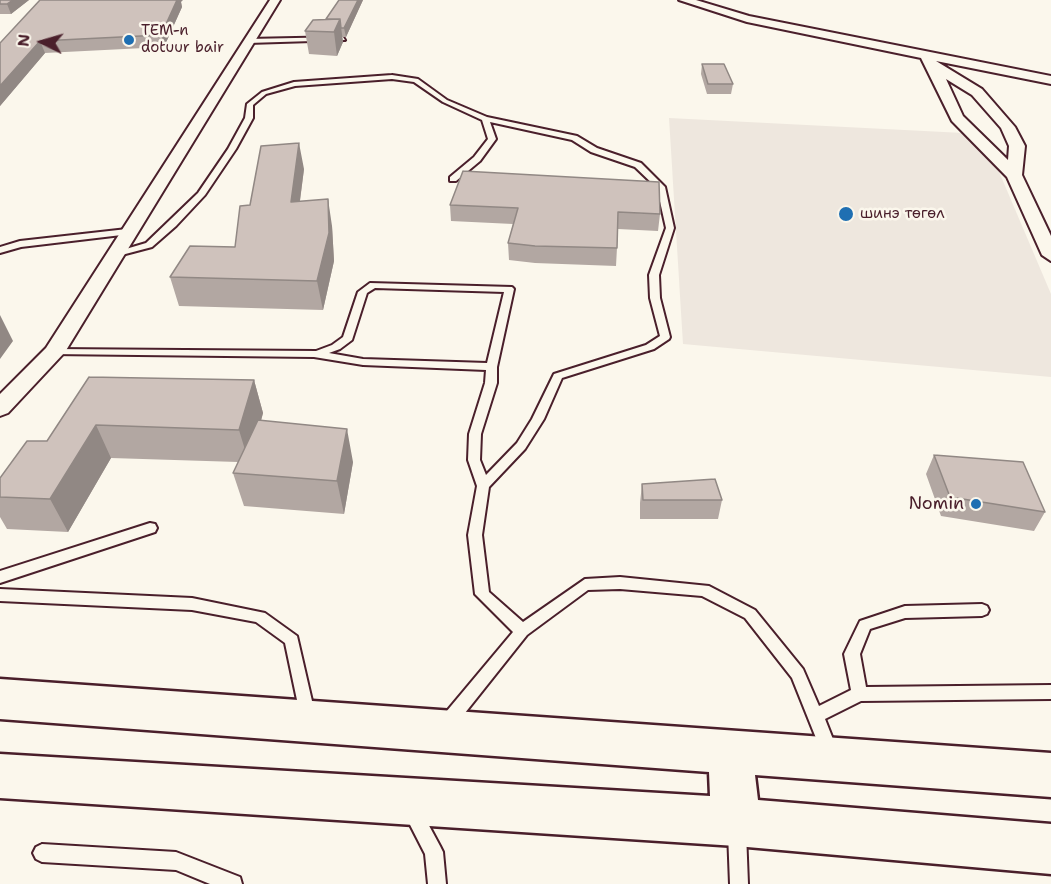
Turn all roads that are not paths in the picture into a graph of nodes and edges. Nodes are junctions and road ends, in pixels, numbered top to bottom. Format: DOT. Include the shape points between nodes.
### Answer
graph roads {
  1 [pos="275,0"];
  2 [pos="684,0"];
  3 [pos="343,39"];
  4 [pos="248,41"];
  5 [pos="929,60"];
  6 [pos="1051,80"];
  7 [pos="485,119"];
  8 [pos="1014,175"];
  9 [pos="453,178"];
  10 [pos="127,232"];
  11 [pos="0,250"];
  12 [pos="114,254"];
  13 [pos="1051,255"];
  14 [pos="54,352"];
  15 [pos="317,354"];
  16 [pos="492,367"];
  17 [pos="0,408"];
  18 [pos="483,486"];
  19 [pos="150,528"];
  20 [pos="0,577"];
  21 [pos="0,595"];
  22 [pos="982,610"];
  23 [pos="522,631"];
  24 [pos="1051,692"];
  25 [pos="859,694"];
  26 [pos="0,699"];
  27 [pos="815,716"];
  28 [pos="308,721"];
  29 [pos="441,730"];
  30 [pos="730,751"];
  31 [pos="833,759"];
  32 [pos="1051,775"];
  33 [pos="0,776"];
  34 [pos="406,801"];
  35 [pos="736,822"];
  36 [pos="1051,849"];
  37 [pos="42,853"];
  38 [pos="233,884"];
  39 [pos="437,884"];
  40 [pos="740,884"];
  1 -- 4 [label="street"];
  2 -- 5 [label="street" via="747,19"];
  3 -- 4 [label="lane"];
  4 -- 10 [label="street"];
  5 -- 6 [label="street"];
  5 -- 8 [label="street" via="957,118"];
  5 -- 8 [label="street" via="977,92 1008,127 1017,146"];
  7 -- 9 [label="lane" via="492,139 477,159"];
  7 -- 12 [label="lane" via="445,101 416,80 405,78 331,80 294,84 264,93 250,104 249,118 201,195 149,245"];
  7 -- 18 [label="lane" via="574,138 594,150 638,165 661,187 670,228 654,275 664,336 642,350 558,376 521,446"];
  8 -- 13 [label="street"];
  10 -- 11 [label="lane" via="20,244"];
  10 -- 12 [label="street"];
  12 -- 14 [label="street"];
  14 -- 15 [label="lane"];
  14 -- 17 [label="street"];
  15 -- 16 [label="lane" via="363,362"];
  15 -- 16 [label="lane" via="348,338 363,292 373,285 509,289"];
  16 -- 18 [label="lane" via="475,434 474,460"];
  18 -- 23 [label="lane" via="475,535 482,594"];
  19 -- 20 [label="lane"];
  21 -- 28 [label="lane" via="192,604 260,617 292,640"];
  22 -- 25 [label="lane" via="905,612 865,625 852,654"];
  23 -- 27 [label="lane" via="585,585 620,583 704,590 750,614 798,674"];
  23 -- 29 [label="lane"];
  24 -- 25 [label="lane"];
  25 -- 27 [label="lane"];
  26 -- 28 [label="main road"];
  27 -- 31 [label="lane"];
  28 -- 29 [label="main road"];
  29 -- 30 [label="main road"];
  30 -- 31 [label="main road"];
  30 -- 35 [label="main road"];
  31 -- 32 [label="main road"];
  33 -- 34 [label="main road"];
  34 -- 35 [label="main road"];
  34 -- 39 [label="lane" via="434,852"];
  35 -- 36 [label="main road"];
  35 -- 40 [label="lane"];
  37 -- 38 [label="lane" via="176,861"];
}
